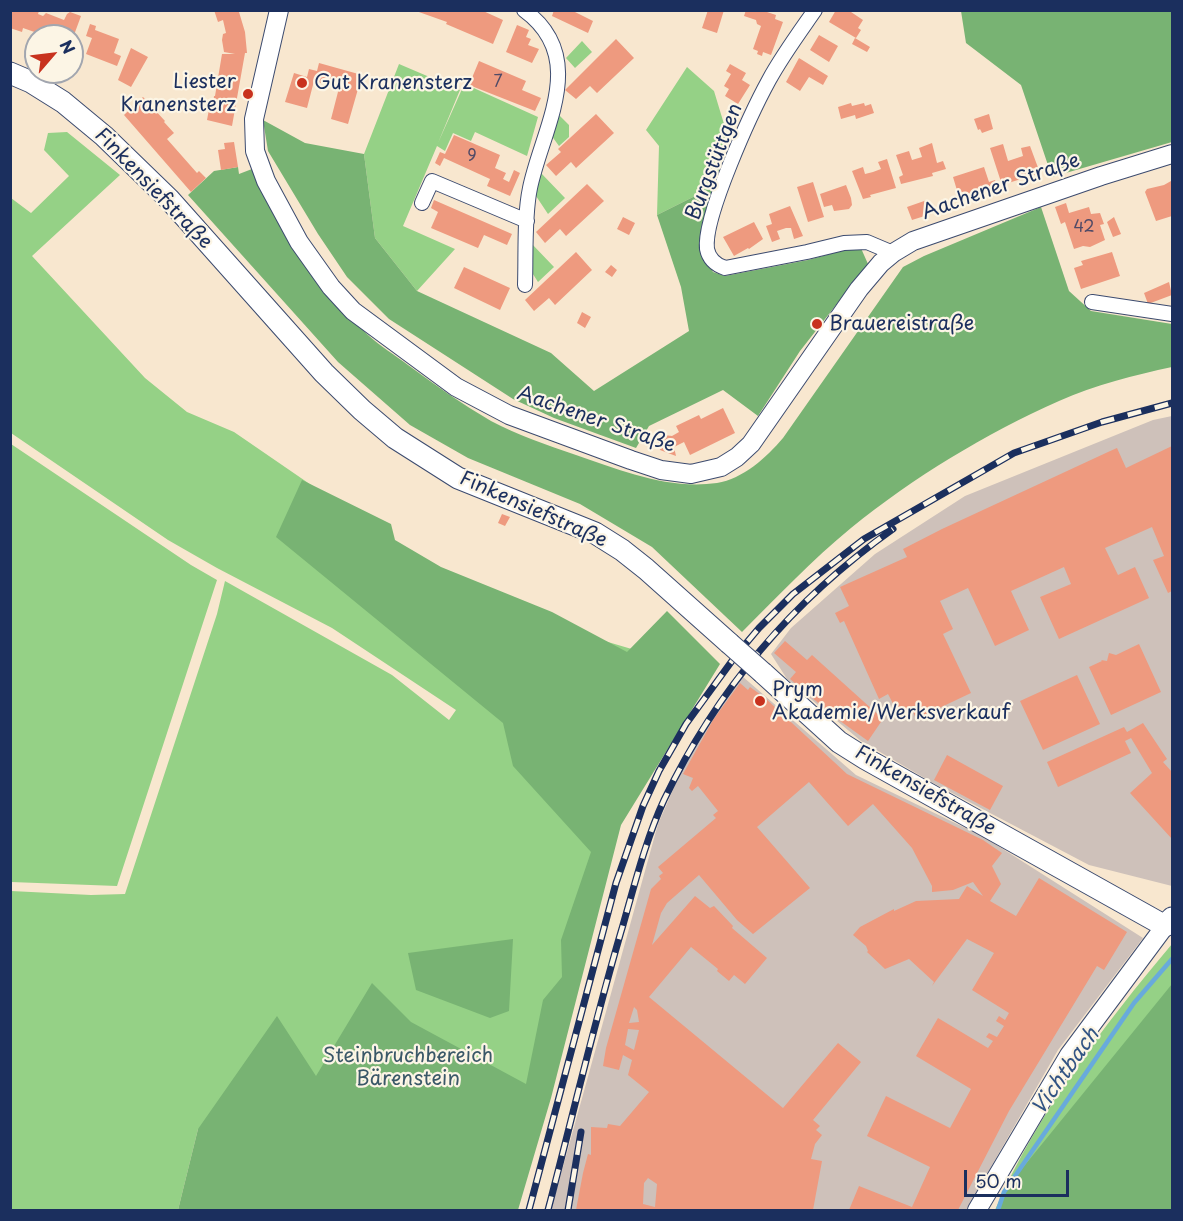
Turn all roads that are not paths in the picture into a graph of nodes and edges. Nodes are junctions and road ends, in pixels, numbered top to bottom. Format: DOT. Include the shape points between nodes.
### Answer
graph roads {
  1 [pos="279,10"];
  2 [pos="524,10"];
  3 [pos="815,10"];
  4 [pos="10,73"];
  5 [pos="1173,154"];
  6 [pos="422,203"];
  7 [pos="527,221"];
  8 [pos="893,253"];
  9 [pos="525,285"];
  10 [pos="1092,302"];
  11 [pos="1173,314"];
  12 [pos="1169,922"];
  13 [pos="977,1210"];
  1 -- 8 [label="street, Aachener Straße" via="254,118 253,138 258,163 299,242 353,311 456,387 519,418 661,470 691,474 721,467 751,444 859,289"];
  2 -- 7 [label="street" via="548,37 559,77 554,109 529,189"];
  3 -- 8 [label="street, Burgstüttgen" via="769,79 744,132 710,225 709,257 725,268 844,243 867,242"];
  4 -- 12 [label="main road, Finkensiefstraße, bridge" via="63,102 112,144 169,199 324,373 396,438 458,478 595,533 646,569 839,742"];
  5 -- 8 [label="street, Aachener Straße" via="913,241"];
  6 -- 7 [label="street" via="432,181"];
  7 -- 9 [label="street"];
  10 -- 11 [label="street"];
  12 -- 13 [label="street" via="1069,1055"];
}
